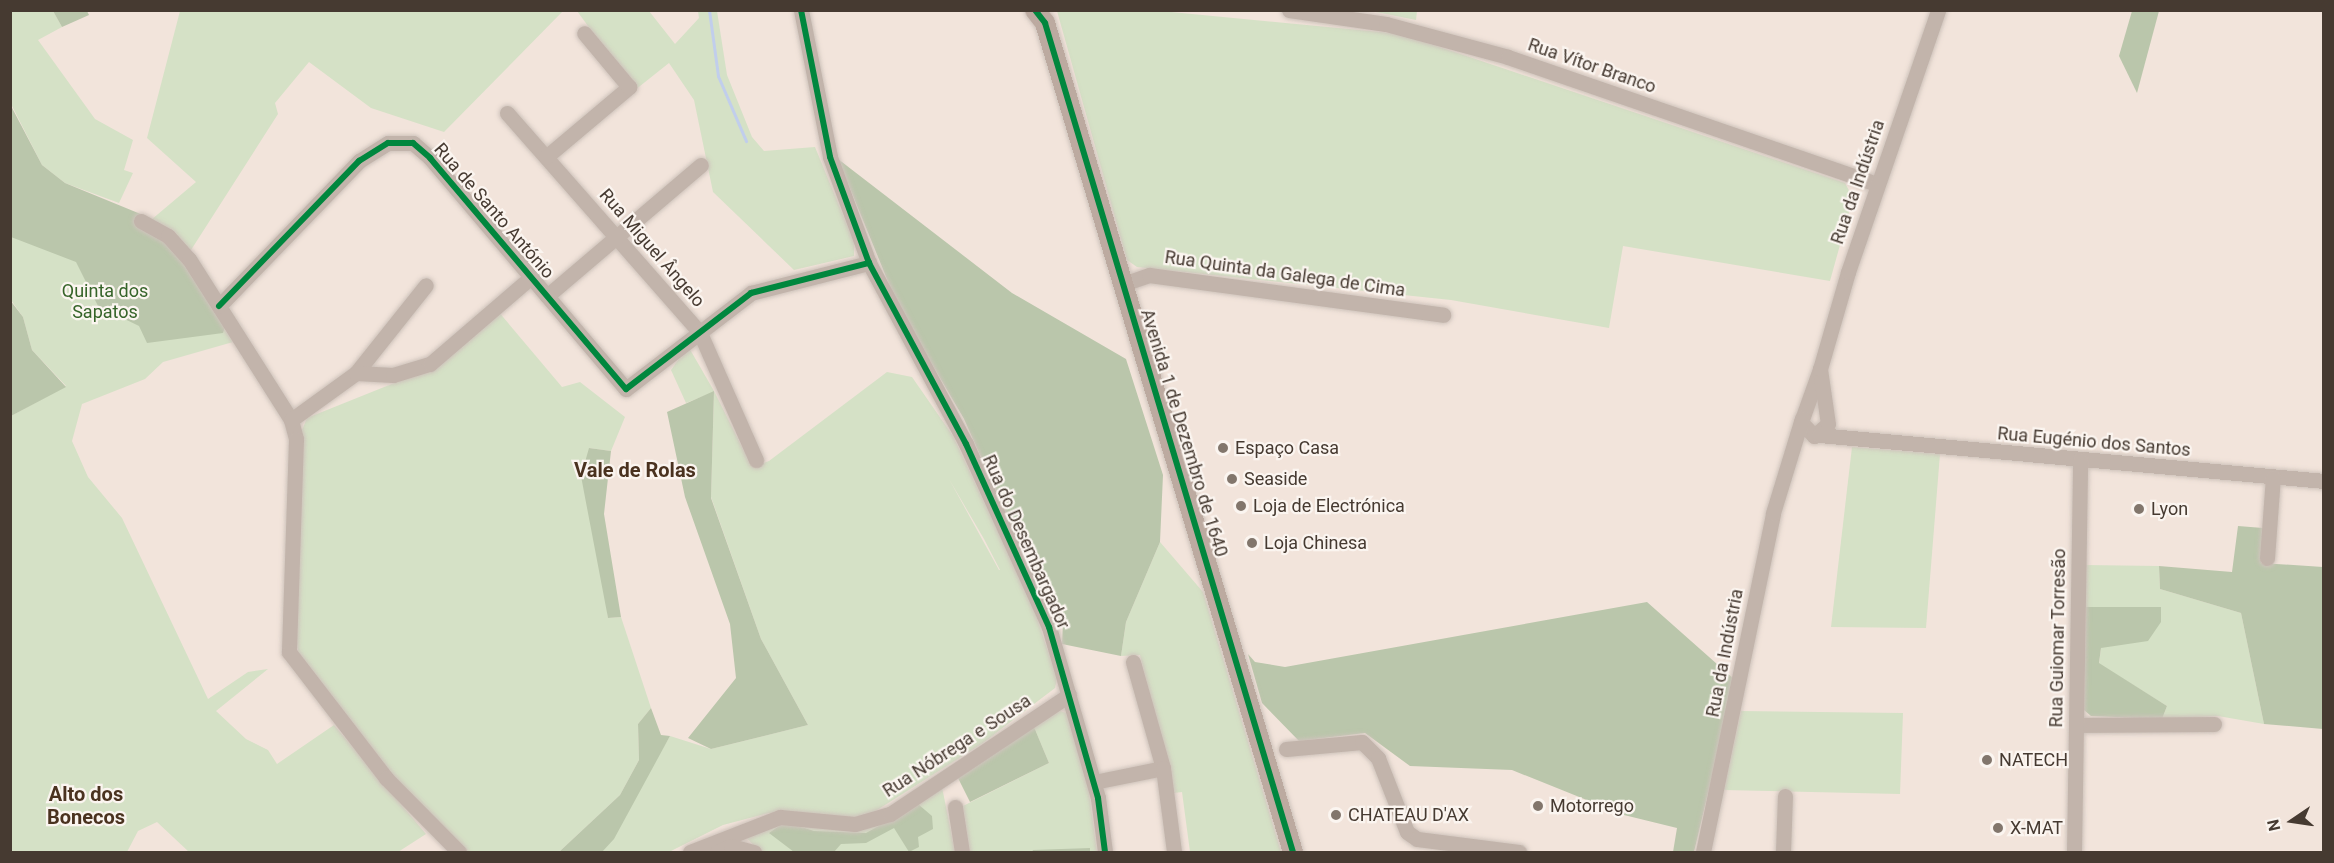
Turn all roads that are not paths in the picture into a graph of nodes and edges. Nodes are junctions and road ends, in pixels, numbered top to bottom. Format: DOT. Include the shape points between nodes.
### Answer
graph roads {
  1 [pos="801,10"];
  2 [pos="1289,10"];
  3 [pos="1938,10"];
  4 [pos="1042,14"];
  5 [pos="584,33"];
  6 [pos="507,112"];
  7 [pos="546,157"];
  8 [pos="701,165"];
  9 [pos="1876,184"];
  10 [pos="141,221"];
  11 [pos="617,237"];
  12 [pos="869,263"];
  13 [pos="531,277"];
  14 [pos="1123,284"];
  15 [pos="426,285"];
  16 [pos="547,296"];
  17 [pos="219,306"];
  18 [pos="1443,315"];
  19 [pos="700,333"];
  20 [pos="1820,369"];
  21 [pos="356,373"];
  22 [pos="1826,414"];
  23 [pos="1803,416"];
  24 [pos="291,420"];
  25 [pos="1816,435"];
  26 [pos="1860,441"];
  27 [pos="756,460"];
  28 [pos="2080,460"];
  29 [pos="1787,461"];
  30 [pos="2274,477"];
  31 [pos="2324,481"];
  32 [pos="2267,558"];
  33 [pos="1133,662"];
  34 [pos="1069,695"];
  35 [pos="2214,724"];
  36 [pos="2076,725"];
  37 [pos="1286,750"];
  38 [pos="1163,768"];
  39 [pos="1094,782"];
  40 [pos="1785,796"];
  41 [pos="955,807"];
  42 [pos="459,852"];
  43 [pos="690,852"];
  44 [pos="717,852"];
  45 [pos="754,852"];
  46 [pos="962,852"];
  47 [pos="1105,852"];
  48 [pos="1174,852"];
  49 [pos="1293,852"];
  50 [pos="1519,852"];
  51 [pos="1703,852"];
  52 [pos="1783,852"];
  53 [pos="2074,852"];
  1 -- 12 [label="street, Rua do Desembargador" via="830,157"];
  2 -- 9 [label="street, Rua Vítor Branco" via="1386,24 1508,57"];
  3 -- 9 [label="street, Rua da Indústria"];
  4 -- 14 [label="main road, Avenida 1 de Dezembro de 1640"];
  5 -- 7 [label="street" via="629,87"];
  6 -- 7 [label="street, Rua Miguel Ângelo"];
  7 -- 11 [label="street, Rua Miguel Ângelo"];
  8 -- 11 [label="street"];
  9 -- 20 [label="street, Rua da Indústria"];
  10 -- 17 [label="street" via="168,236 189,259"];
  11 -- 16 [label="street"];
  11 -- 19 [label="street, Rua Miguel Ângelo"];
  12 -- 19 [label="street" via="751,293"];
  12 -- 34 [label="street, Rua do Desembargador" via="966,444 1049,627"];
  13 -- 16 [label="street, Rua de Santo António"];
  13 -- 17 [label="street, Rua de Santo António" via="430,158 413,143 388,143 359,162"];
  13 -- 21 [label="street" via="430,364 393,375"];
  14 -- 18 [label="street, Rua Quinta da Galega de Cima" via="1149,275"];
  14 -- 49 [label="main road, Avenida 1 de Dezembro de 1640"];
  15 -- 21 [label="street"];
  16 -- 19 [label="street, Rua de Santo António" via="626,389"];
  17 -- 24 [label="street"];
  19 -- 27 [label="street, Rua Miguel Ângelo"];
  20 -- 22 [label="street, Rua da Indústria"];
  20 -- 23 [label="street, Rua da Indústria"];
  21 -- 24 [label="street"];
  22 -- 23 [label="street" via="1816,408"];
  22 -- 25 [label="street" via="1827,429"];
  22 -- 26 [label="street"];
  23 -- 25 [label="street" via="1804,431"];
  23 -- 29 [label="street, Rua da Indústria"];
  24 -- 42 [label="street" via="296,439 289,652 386,778"];
  25 -- 26 [label="street, Rua Eugénio dos Santos"];
  25 -- 29 [label="street"];
  26 -- 28 [label="street, Rua Eugénio dos Santos"];
  28 -- 30 [label="street, Rua Eugénio dos Santos"];
  28 -- 36 [label="street, Rua Guiomar Torresão"];
  29 -- 51 [label="street, Rua da Indústria"];
  30 -- 31 [label="street, Rua Eugénio dos Santos"];
  30 -- 32 [label="street"];
  33 -- 38 [label="street"];
  34 -- 39 [label="street, Rua do Desembargador"];
  34 -- 43 [label="street, Rua Nóbrega e Sousa" via="890,814 855,824 780,817"];
  35 -- 36 [label="street"];
  36 -- 53 [label="street, Rua Guiomar Torresão"];
  37 -- 50 [label="street" via="1362,742 1378,758 1407,832 1417,839"];
  38 -- 39 [label="street"];
  38 -- 48 [label="street"];
  39 -- 47 [label="street, Rua do Desembargador"];
  40 -- 52 [label="street"];
  41 -- 46 [label="street"];
  44 -- 45 [label="street" via="731,846"];
}
